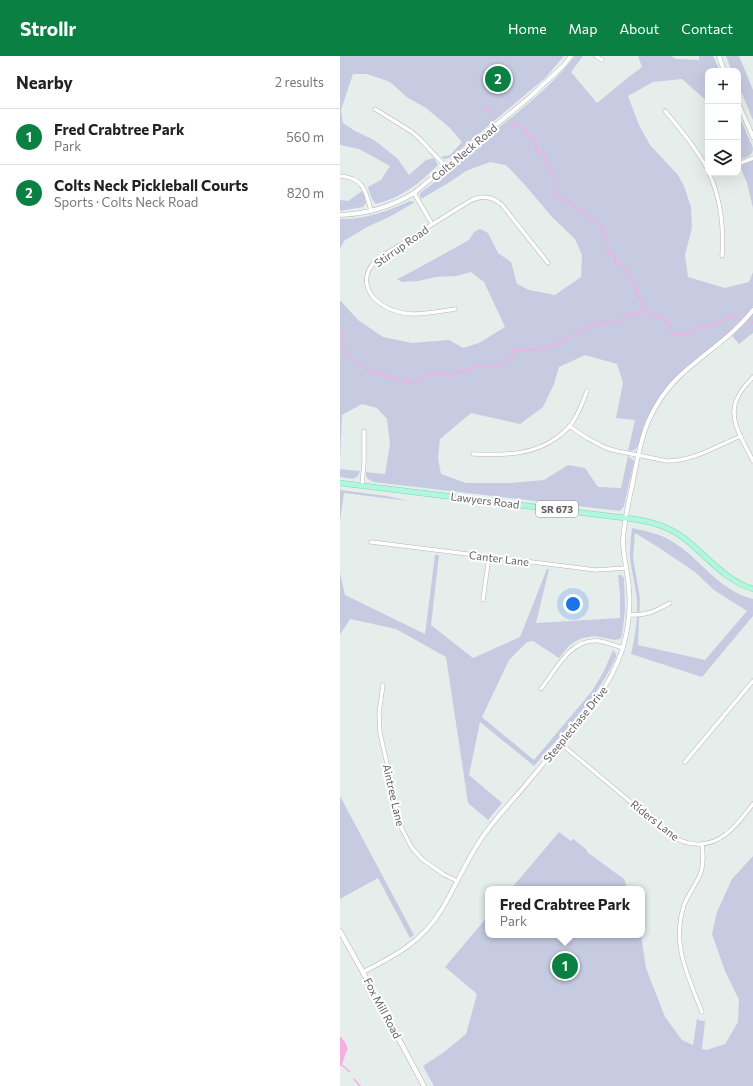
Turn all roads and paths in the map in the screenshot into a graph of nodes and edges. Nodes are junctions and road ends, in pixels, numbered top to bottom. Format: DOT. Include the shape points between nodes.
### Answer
graph roads {
  1 [pos="571,56"];
  2 [pos="596,56"];
  3 [pos="719,56"];
  4 [pos="602,60"];
  5 [pos="723,68"];
  6 [pos="738,104"];
  7 [pos="375,109"];
  8 [pos="665,111"];
  9 [pos="753,138"];
  10 [pos="753,158"];
  11 [pos="741,163"];
  12 [pos="705,165"];
  13 [pos="446,167"];
  14 [pos="340,176"];
  15 [pos="711,176"];
  16 [pos="414,193"];
  17 [pos="371,211"];
  18 [pos="340,215"];
  19 [pos="432,224"];
  20 [pos="722,256"];
  21 [pos="548,263"];
  22 [pos="455,309"];
  23 [pos="753,310"];
  24 [pos="753,377"];
  25 [pos="587,391"];
  26 [pos="570,426"];
  27 [pos="364,431"];
  28 [pos="741,436"];
  29 [pos="473,454"];
  30 [pos="639,455"];
  31 [pos="753,461"];
  32 [pos="340,483"];
  33 [pos="362,485"];
  34 [pos="625,518"];
  35 [pos="372,542"];
  36 [pos="489,556"];
  37 [pos="626,568"];
  38 [pos="753,589"];
  39 [pos="483,600"];
  40 [pos="670,603"];
  41 [pos="629,615"];
  42 [pos="623,648"];
  43 [pos="753,681"];
  44 [pos="383,685"];
  45 [pos="542,690"];
  46 [pos="560,743"];
  47 [pos="685,762"];
  48 [pos="753,804"];
  49 [pos="702,844"];
  50 [pos="457,880"];
  51 [pos="340,931"];
  52 [pos="363,972"];
  53 [pos="702,1012"];
  54 [pos="424,1086"];
  1 -- 13 [label="street, Colts Neck Road" via="531,96"];
  2 -- 4 [label="street"];
  3 -- 5 [label="street"];
  6 -- 9 [label="street"];
  7 -- 13 [label="street" via="412,132"];
  8 -- 12 [label="street"];
  10 -- 11 [label="street"];
  13 -- 16 [label="street, Colts Neck Road"];
  14 -- 17 [label="street" via="353,179 362,185"];
  15 -- 20 [label="street" via="723,229"];
  16 -- 17 [label="street, Colts Neck Road" via="397,203"];
  16 -- 19 [label="street, Stirrup Road"];
  17 -- 18 [label="street, Colts Neck Road"];
  19 -- 21 [label="street, Stirrup Road" via="474,199 494,199 502,205"];
  19 -- 22 [label="street, Stirrup Road" via="378,259 369,268 366,277 368,288 378,302 398,312 422,315"];
  23 -- 30 [label="street, Steeplechase Drive" via="732,332 682,373 667,391 648,422"];
  24 -- 28 [label="street" via="738,396 734,407"];
  25 -- 26 [label="street"];
  26 -- 29 [label="street" via="550,442 530,451 516,454"];
  26 -- 30 [label="street" via="606,448"];
  27 -- 33 [label="street"];
  28 -- 30 [label="street" via="683,460 667,461"];
  28 -- 31 [label="street"];
  30 -- 34 [label="street, Steeplechase Drive"];
  32 -- 33 [label="main road, Lawyers Road / SR 673"];
  33 -- 34 [label="main road, Lawyers Road / SR 673"];
  34 -- 37 [label="street, Steeplechase Drive" via="623,542"];
  34 -- 38 [label="main road, Lawyers Road / SR 673" via="652,522 671,530 688,541 729,577"];
  35 -- 36 [label="street, Canter Lane"];
  36 -- 37 [label="street, Canter Lane" via="596,570"];
  36 -- 39 [label="street"];
  37 -- 41 [label="street, Steeplechase Drive"];
  40 -- 41 [label="street" via="648,614"];
  41 -- 42 [label="street, Steeplechase Drive"];
  42 -- 45 [label="street" via="599,641 580,644 563,659"];
  42 -- 46 [label="street, Steeplechase Drive" via="606,686"];
  43 -- 47 [label="street"];
  44 -- 50 [label="street, Aintree Lane" via="379,713 380,733 402,829 412,848 422,859 443,874"];
  46 -- 49 [label="street, Riders Lane" via="675,838 687,843"];
  46 -- 50 [label="street, Steeplechase Drive" via="486,833 470,855"];
  48 -- 49 [label="street, Riders Lane" via="727,833 715,841"];
  49 -- 53 [label="street" via="701,871 684,906 679,936 684,966"];
  50 -- 52 [label="street, Steeplechase Drive" via="428,929 411,945"];
  51 -- 52 [label="main road, Fox Mill Road"];
  52 -- 54 [label="main road, Fox Mill Road"];
}
